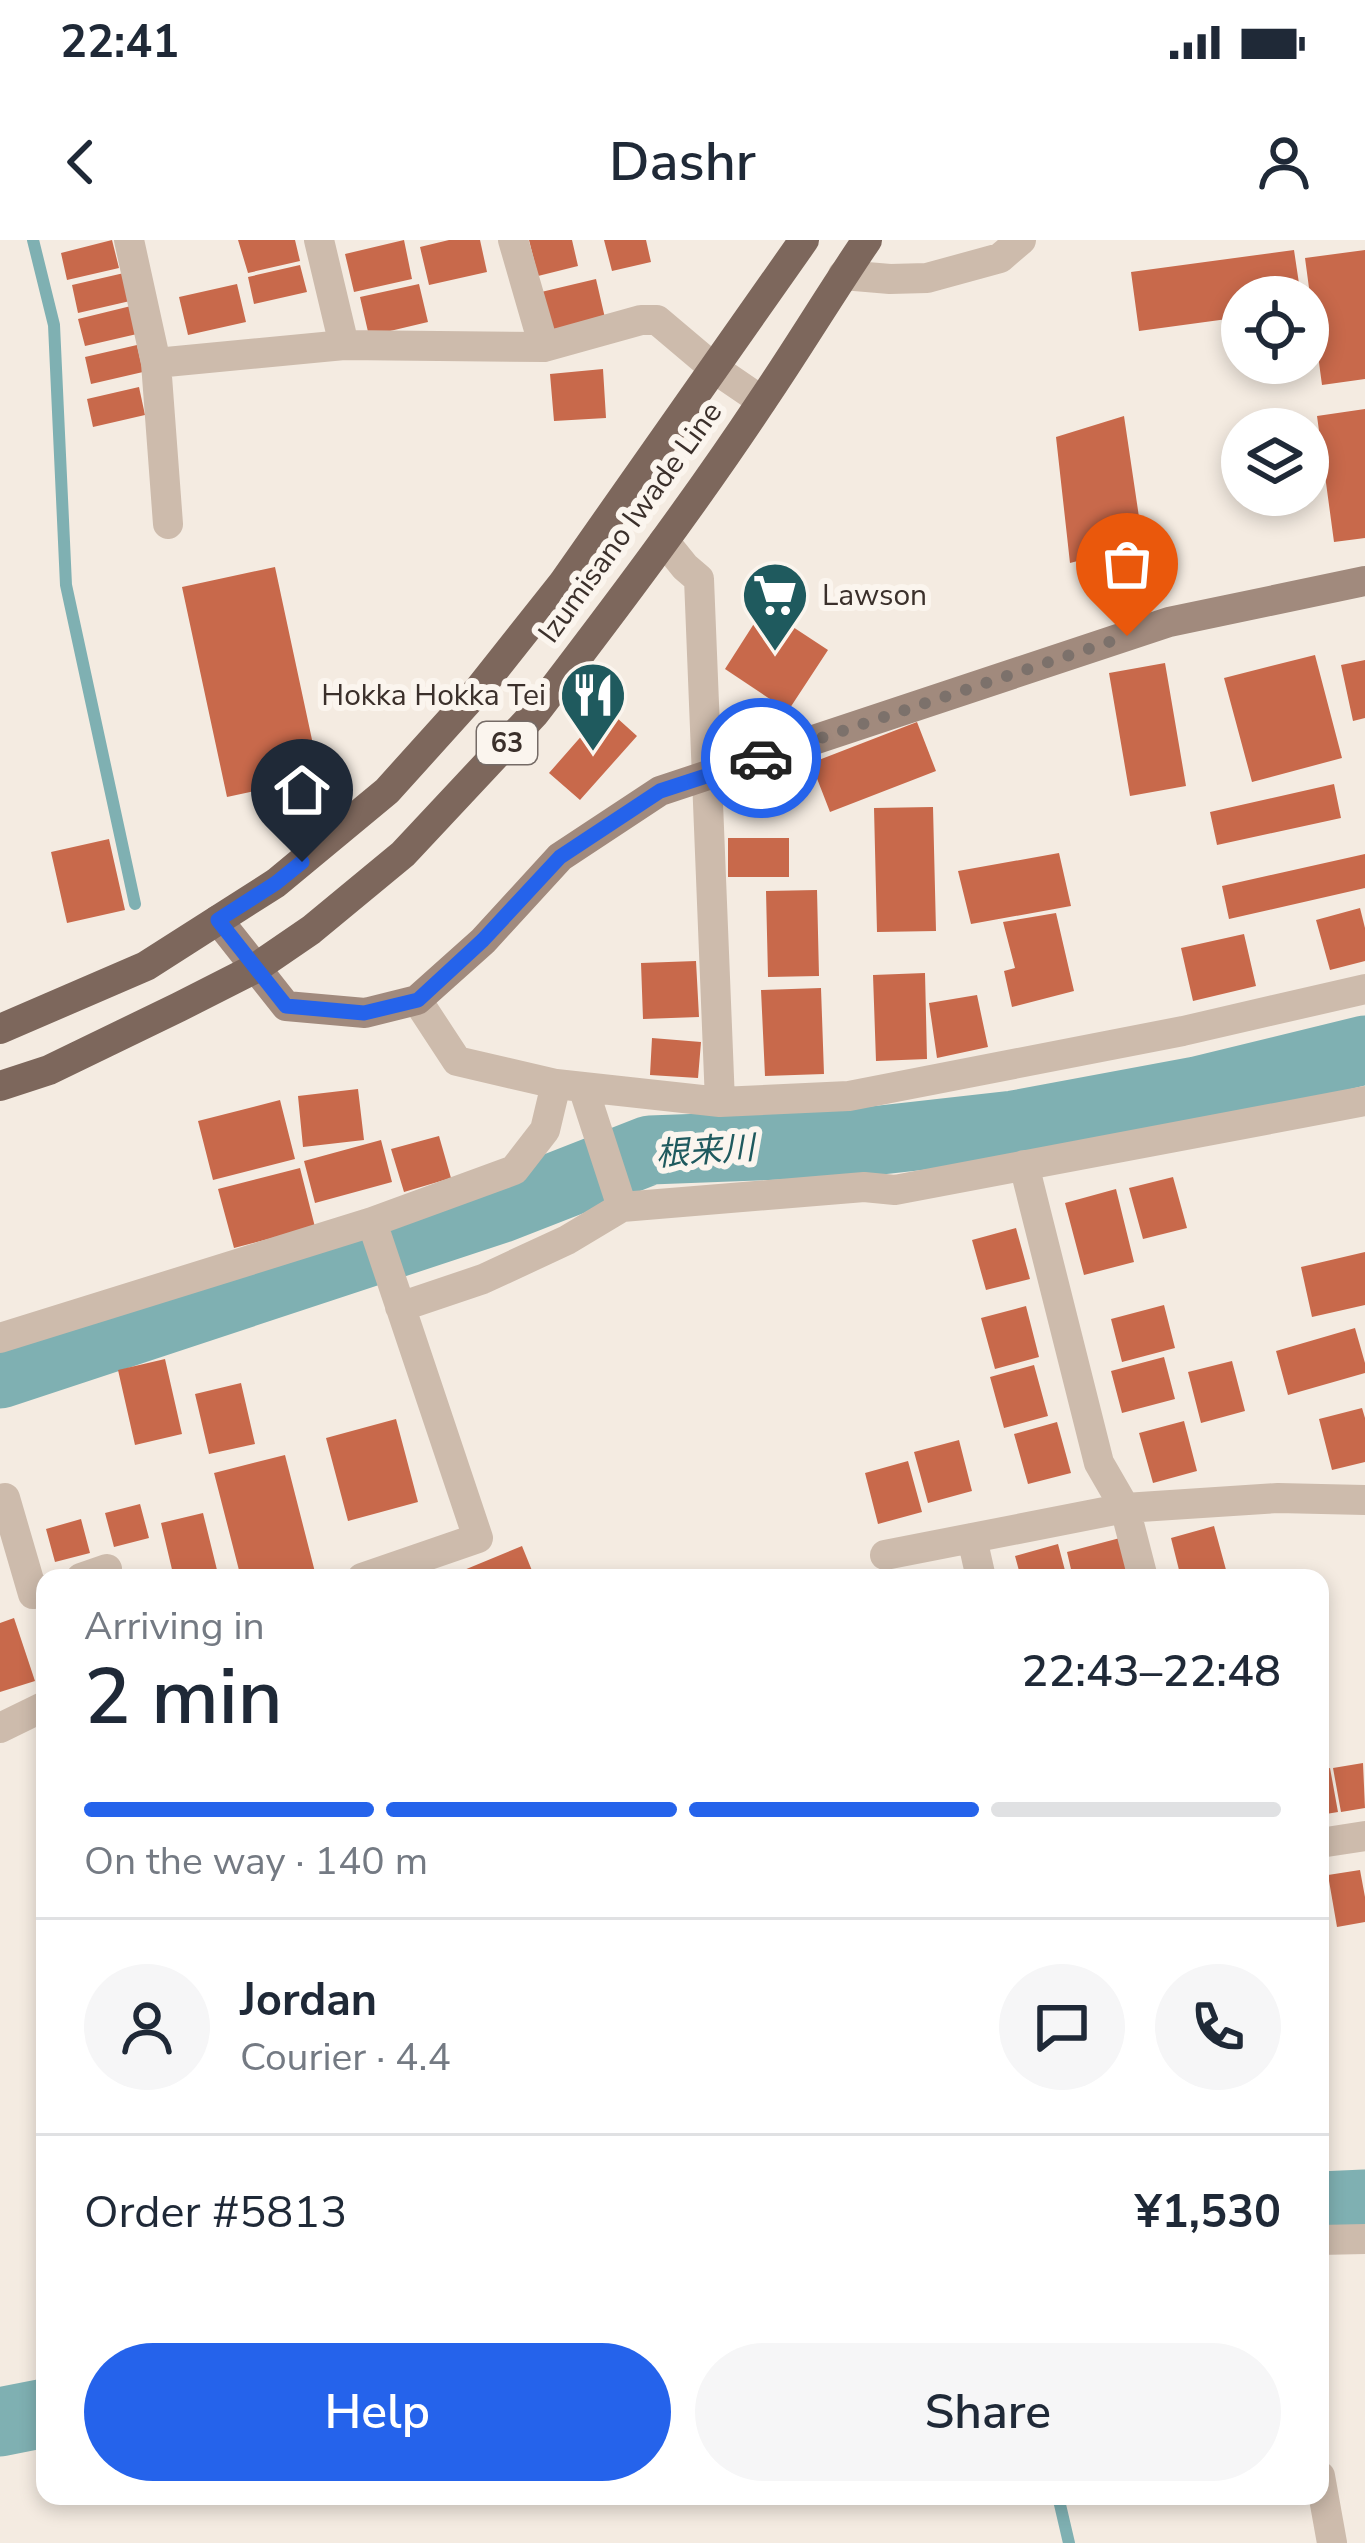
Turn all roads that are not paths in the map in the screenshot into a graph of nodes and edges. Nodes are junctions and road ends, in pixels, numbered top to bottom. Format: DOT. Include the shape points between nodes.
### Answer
graph roads {
  1 [pos="129,240"];
  2 [pos="319,240"];
  3 [pos="513,240"];
  4 [pos="804,240"];
  5 [pos="867,240"];
  6 [pos="1021,240"];
  7 [pos="843,275"];
  8 [pos="344,345"];
  9 [pos="544,347"];
  10 [pos="156,363"];
  11 [pos="715,369"];
  12 [pos="762,401"];
  13 [pos="168,524"];
  14 [pos="664,542"];
  15 [pos="1365,581"];
  16 [pos="706,777"];
  17 [pos="218,920"];
  18 [pos="254,969"];
  19 [pos="1365,988"];
  20 [pos="418,1000"];
  21 [pos="0,1029"];
  22 [pos="0,1086"];
  23 [pos="570,1086"];
  24 [pos="1365,1100"];
  25 [pos="720,1102"];
  26 [pos="1024,1165"];
  27 [pos="620,1200"];
  28 [pos="372,1222"];
  29 [pos="400,1307"];
  30 [pos="0,1338"];
  31 [pos="2,1492"];
  32 [pos="1365,1500"];
  33 [pos="1125,1508"];
  34 [pos="971,1538"];
  35 [pos="885,1555"];
  36 [pos="388,1569"];
  37 [pos="979,1569"];
  38 [pos="1141,1569"];
  39 [pos="36,1593"];
  40 [pos="36,1710"];
  41 [pos="0,1728"];
  42 [pos="1365,1836"];
  43 [pos="1329,1842"];
  44 [pos="1365,2239"];
  45 [pos="1329,2240"];
  46 [pos="1325,2505"];
  47 [pos="1332,2543"];
  1 -- 10 [label="street"];
  2 -- 8 [label="street"];
  3 -- 9 [label="street"];
  4 -- 11 [label="main road, Izumisano Iwade Line / 63"];
  5 -- 7 [label="main road, Izumisano Iwade Line / 63"];
  6 -- 7 [label="street" via="1000,258 928,278"];
  7 -- 12 [label="main road, Izumisano Iwade Line / 63"];
  8 -- 9 [label="street"];
  8 -- 10 [label="street"];
  9 -- 11 [label="street" via="657,320"];
  10 -- 13 [label="street"];
  11 -- 12 [label="street"];
  11 -- 17 [label="main road, Izumisano Iwade Line / 63" via="563,583 418,757 276,883"];
  12 -- 14 [label="main road, Izumisano Iwade Line / 63"];
  14 -- 16 [label="street" via="699,579"];
  14 -- 18 [label="main road, Izumisano Iwade Line / 63" via="536,713 403,854"];
  15 -- 16 [label="street" via="1169,622"];
  16 -- 20 [label="street" via="660,791 560,857"];
  16 -- 25 [label="street"];
  17 -- 18 [label="street"];
  17 -- 21 [label="main road, Izumisano Iwade Line / 63" via="146,966"];
  18 -- 20 [label="street" via="286,1006 364,1013"];
  18 -- 22 [label="main road, Izumisano Iwade Line / 63"];
  19 -- 25 [label="street" via="849,1096"];
  20 -- 23 [label="street" via="457,1061"];
  23 -- 25 [label="street"];
  23 -- 27 [label="street" via="596,1126"];
  23 -- 28 [label="street" via="514,1170"];
  24 -- 26 [label="street"];
  26 -- 27 [label="street" via="895,1190"];
  26 -- 33 [label="street" via="1100,1463"];
  27 -- 29 [label="street" via="567,1240"];
  28 -- 29 [label="street"];
  28 -- 30 [label="street"];
  29 -- 36 [label="street" via="478,1538"];
  31 -- 39 [label="street"];
  32 -- 33 [label="street"];
  33 -- 34 [label="street"];
  33 -- 38 [label="street"];
  34 -- 35 [label="street"];
  34 -- 37 [label="street"];
  40 -- 41 [label="street"];
  42 -- 43 [label="street"];
  44 -- 45 [label="street"];
  46 -- 47 [label="street"];
}
